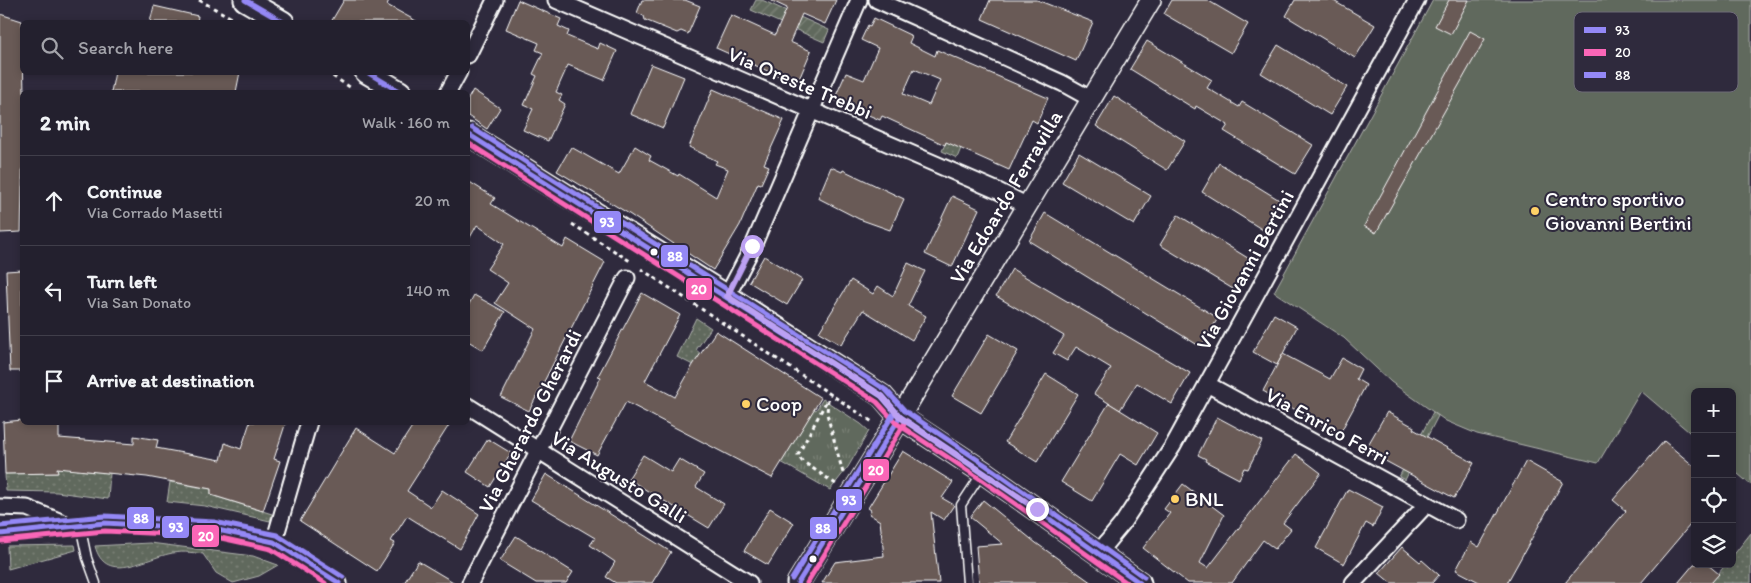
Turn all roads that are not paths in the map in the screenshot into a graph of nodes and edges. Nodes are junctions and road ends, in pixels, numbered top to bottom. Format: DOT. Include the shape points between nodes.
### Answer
graph roads {
  1 [pos="245,0"];
  2 [pos="494,0"];
  3 [pos="556,0"];
  4 [pos="859,0"];
  5 [pos="876,0"];
  6 [pos="1150,0"];
  7 [pos="1417,0"];
  8 [pos="280,20"];
  9 [pos="470,50"];
  10 [pos="371,75"];
  11 [pos="457,75"];
  12 [pos="397,90"];
  13 [pos="449,90"];
  14 [pos="1091,99"];
  15 [pos="810,111"];
  16 [pos="470,135"];
  17 [pos="1028,206"];
  18 [pos="627,278"];
  19 [pos="727,296"];
  20 [pos="1208,384"];
  21 [pos="470,407"];
  22 [pos="900,417"];
  23 [pos="308,425"];
  24 [pos="538,452"];
  25 [pos="984,472"];
  26 [pos="1426,505"];
  27 [pos="0,507"];
  28 [pos="1456,520"];
  29 [pos="75,525"];
  30 [pos="0,534"];
  31 [pos="274,542"];
  32 [pos="1098,552"];
  33 [pos="96,583"];
  34 [pos="340,583"];
  35 [pos="470,583"];
  36 [pos="749,583"];
  37 [pos="798,583"];
  38 [pos="967,583"];
  39 [pos="1140,583"];
  40 [pos="1353,583"];
  1 -- 8 [label="main road"];
  2 -- 9 [label="street"];
  3 -- 15 [label="street, Via Oreste Trebbi"];
  4 -- 15 [label="street"];
  5 -- 14 [label="street"];
  6 -- 14 [label="street, Via Edoardo Ferravilla"];
  7 -- 20 [label="street, Via Giovanni Bertini"];
  10 -- 12 [label="main road"];
  11 -- 13 [label="street"];
  14 -- 17 [label="street, Via Edoardo Ferravilla"];
  15 -- 17 [label="street, Via Oreste Trebbi"];
  15 -- 19 [label="street"];
  16 -- 19 [label="main road"];
  17 -- 22 [label="street, Via Edoardo Ferravilla"];
  18 -- 24 [label="street, Via Gherardo Gherardi"];
  19 -- 22 [label="main road" via="882,396"];
  20 -- 26 [label="street, Via Enrico Ferri"];
  20 -- 32 [label="street, Via Giovanni Bertini" via="1150,484"];
  21 -- 24 [label="street, Via Augusto Galli"];
  22 -- 25 [label="main road"];
  22 -- 37 [label="main road"];
  23 -- 31 [label="street"];
  24 -- 35 [label="street, Via Gherardo Gherardi"];
  24 -- 36 [label="street, Via Augusto Galli"];
  25 -- 32 [label="main road"];
  25 -- 38 [label="lane" via="961,505"];
  26 -- 28 [label="street, Via Enrico Ferri"];
  26 -- 40 [label="street"];
  27 -- 29 [label="street" via="27,508"];
  29 -- 30 [label="street"];
  29 -- 31 [label="street" via="118,523 194,527"];
  29 -- 33 [label="lane"];
  31 -- 34 [label="street"];
  32 -- 39 [label="main road"];
}
